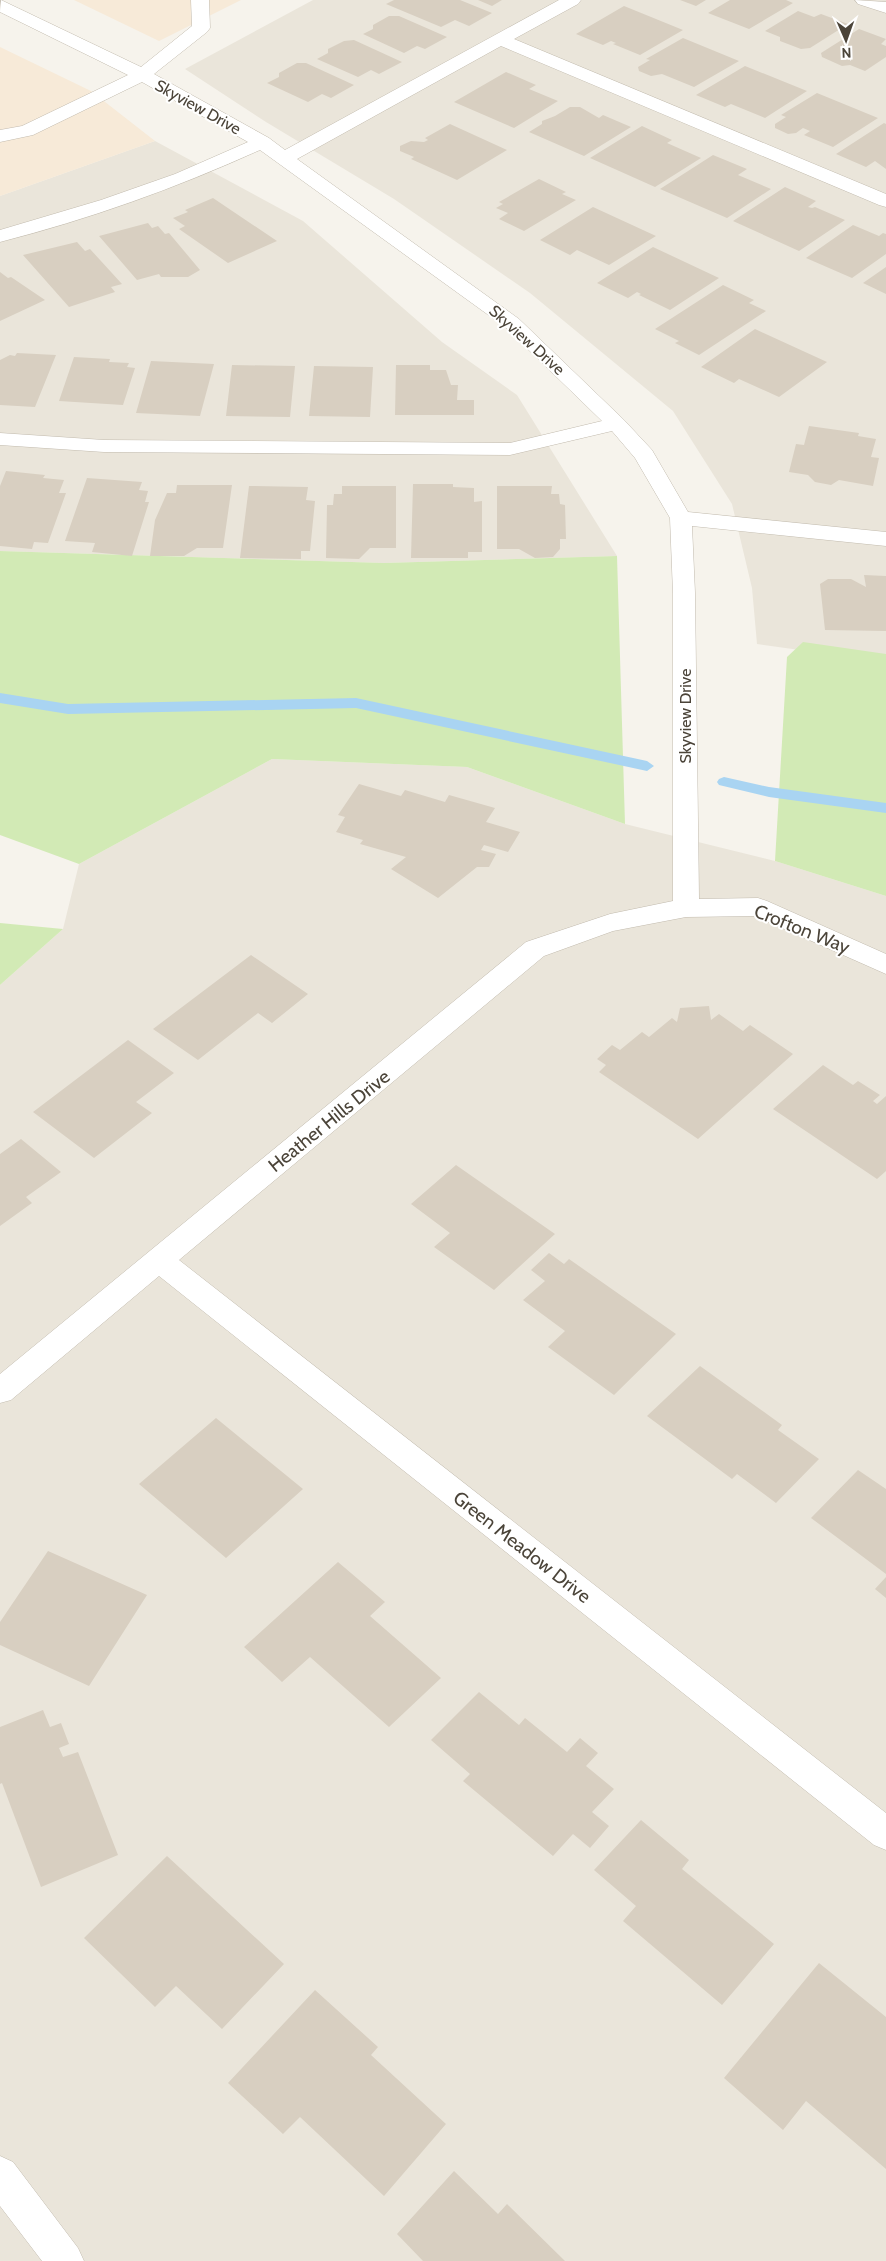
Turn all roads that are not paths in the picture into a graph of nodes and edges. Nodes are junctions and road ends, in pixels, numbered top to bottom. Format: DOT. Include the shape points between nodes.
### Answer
graph roads {
  1 [pos="200,0"];
  2 [pos="572,0"];
  3 [pos="864,0"];
  4 [pos="0,5"];
  5 [pos="886,8"];
  6 [pos="501,40"];
  7 [pos="142,76"];
  8 [pos="0,136"];
  9 [pos="262,142"];
  10 [pos="283,158"];
  11 [pos="886,201"];
  12 [pos="0,236"];
  13 [pos="617,424"];
  14 [pos="0,439"];
  15 [pos="681,518"];
  16 [pos="886,539"];
  17 [pos="686,908"];
  18 [pos="886,965"];
  19 [pos="159,1260"];
  20 [pos="0,1391"];
  21 [pos="886,1834"];
  22 [pos="0,2175"];
  23 [pos="66,2261"];
  1 -- 7 [label="street" via="201,28"];
  2 -- 6 [label="street"];
  3 -- 5 [label="street"];
  4 -- 7 [label="street, Skyview Drive"];
  6 -- 10 [label="street"];
  6 -- 11 [label="street"];
  7 -- 8 [label="street" via="27,131"];
  7 -- 9 [label="street, Skyview Drive"];
  9 -- 10 [label="street, Skyview Drive"];
  9 -- 12 [label="street" via="182,178"];
  10 -- 13 [label="street, Skyview Drive" via="372,219 512,323"];
  13 -- 14 [label="street" via="510,449 104,446"];
  13 -- 15 [label="street, Skyview Drive" via="644,455"];
  15 -- 16 [label="street"];
  15 -- 17 [label="street, Skyview Drive"];
  17 -- 18 [label="street, Crofton Way" via="758,907"];
  17 -- 19 [label="street, Heather Hills Drive" via="610,923 536,949"];
  19 -- 20 [label="street, Heather Hills Drive"];
  19 -- 21 [label="street, Green Meadow Drive"];
  22 -- 23 [label="street"];
}
